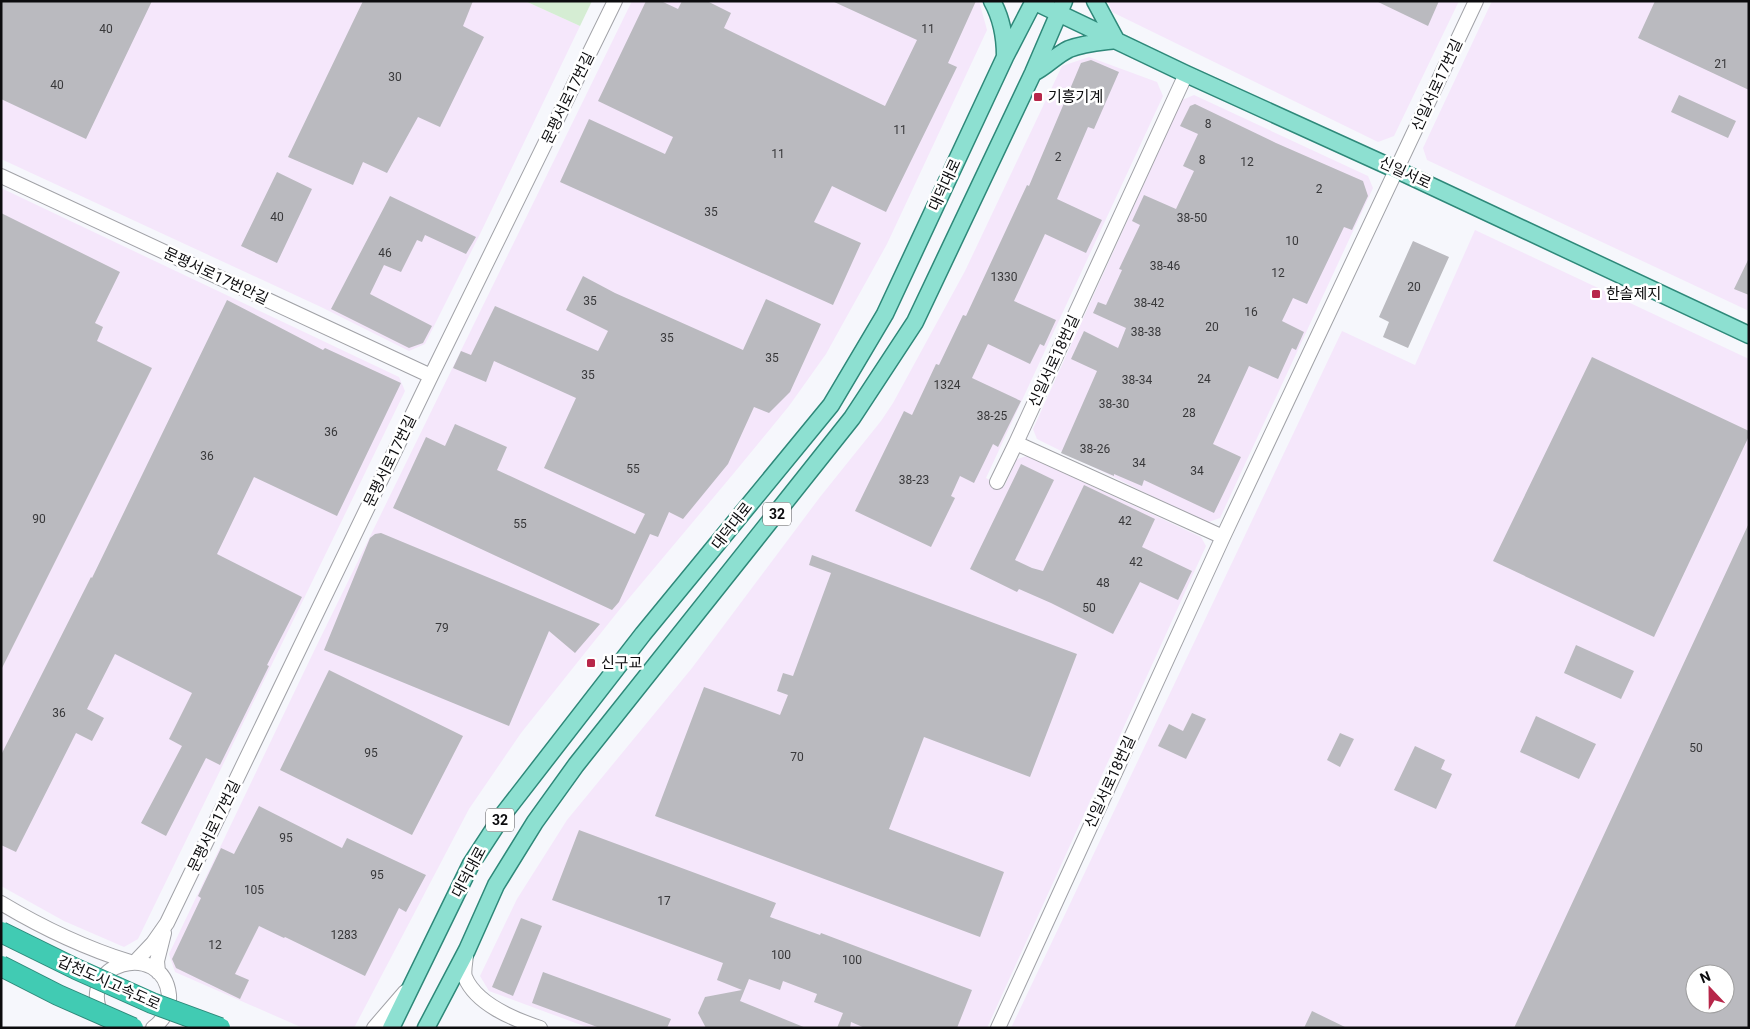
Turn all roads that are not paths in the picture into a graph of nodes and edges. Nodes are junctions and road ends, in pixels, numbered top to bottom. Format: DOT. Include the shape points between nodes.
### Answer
graph roads {
  1 [pos="615,1"];
  2 [pos="992,1"];
  3 [pos="1033,1"];
  4 [pos="1095,1"];
  5 [pos="1476,1"];
  6 [pos="1062,8"];
  7 [pos="1116,40"];
  8 [pos="1005,57"];
  9 [pos="1033,73"];
  10 [pos="1186,74"];
  11 [pos="1397,170"];
  12 [pos="1,176"];
  13 [pos="1749,335"];
  14 [pos="430,376"];
  15 [pos="1016,442"];
  16 [pos="998,482"];
  17 [pos="1223,537"];
  18 [pos="1,903"];
  19 [pos="167,923"];
  20 [pos="1,927"];
  21 [pos="1,932"];
  22 [pos="467,950"];
  23 [pos="101,953"];
  24 [pos="1,960"];
  25 [pos="133,962"];
  26 [pos="1,966"];
  27 [pos="158,972"];
  28 [pos="107,973"];
  29 [pos="416,978"];
  30 [pos="169,998"];
  31 [pos="108,1024"];
  32 [pos="133,1028"];
  33 [pos="153,1028"];
  34 [pos="203,1028"];
  35 [pos="220,1028"];
  36 [pos="374,1028"];
  37 [pos="391,1028"];
  38 [pos="426,1028"];
  39 [pos="540,1028"];
  40 [pos="998,1028"];
  1 -- 14 [label="street, 문평서로17번길"];
  2 -- 8 [label="main road" via="999,14"];
  3 -- 6 [label="main road, 신일서로"];
  3 -- 8 [label="main road, 대덕대로 / 32"];
  4 -- 7 [label="main road"];
  5 -- 11 [label="street, 신일서로17번길"];
  6 -- 7 [label="main road, 신일서로"];
  6 -- 9 [label="main road, 대덕대로 / 32"];
  7 -- 9 [label="main road" via="1069,49"];
  7 -- 10 [label="main road, 신일서로"];
  8 -- 29 [label="main road, 대덕대로 / 32" via="885,314 831,405 643,634 505,812 471,864"];
  9 -- 22 [label="main road, 대덕대로 / 32" via="914,322 846,425 576,764 496,885"];
  10 -- 11 [label="main road, 신일서로"];
  10 -- 15 [label="street, 신일서로18번길"];
  11 -- 13 [label="main road, 신일서로"];
  11 -- 17 [label="street, 신일서로18번길"];
  12 -- 14 [label="street, 문평서로17번안길"];
  14 -- 19 [label="street, 문평서로17번길"];
  15 -- 16 [label="street, 신일서로18번길"];
  15 -- 17 [label="street"];
  17 -- 40 [label="street, 신일서로18번길"];
  18 -- 23 [label="street"];
  19 -- 25 [label="street" via="153,943"];
  19 -- 27 [label="street" via="157,961"];
  20 -- 28 [label="street" via="80,967"];
  21 -- 35 [label="highway, 갑천도시고속도로, bridge" via="152,1003"];
  22 -- 38 [label="main road, 대덕대로 / 32"];
  22 -- 39 [label="street" via="464,975 478,997 515,1020"];
  23 -- 25 [label="street"];
  23 -- 28 [label="street"];
  24 -- 31 [label="street" via="61,992"];
  25 -- 27 [label="street" via="146,964"];
  25 -- 28 [label="street"];
  26 -- 32 [label="highway, 갑천도시고속도로, bridge"];
  27 -- 30 [label="street" via="168,989"];
  28 -- 31 [label="street" via="96,998 98,1010"];
  29 -- 36 [label="street"];
  29 -- 37 [label="main road, 대덕대로 / 32"];
  30 -- 33 [label="street" via="166,1013"];
  30 -- 34 [label="street" via="174,1008"];
}
